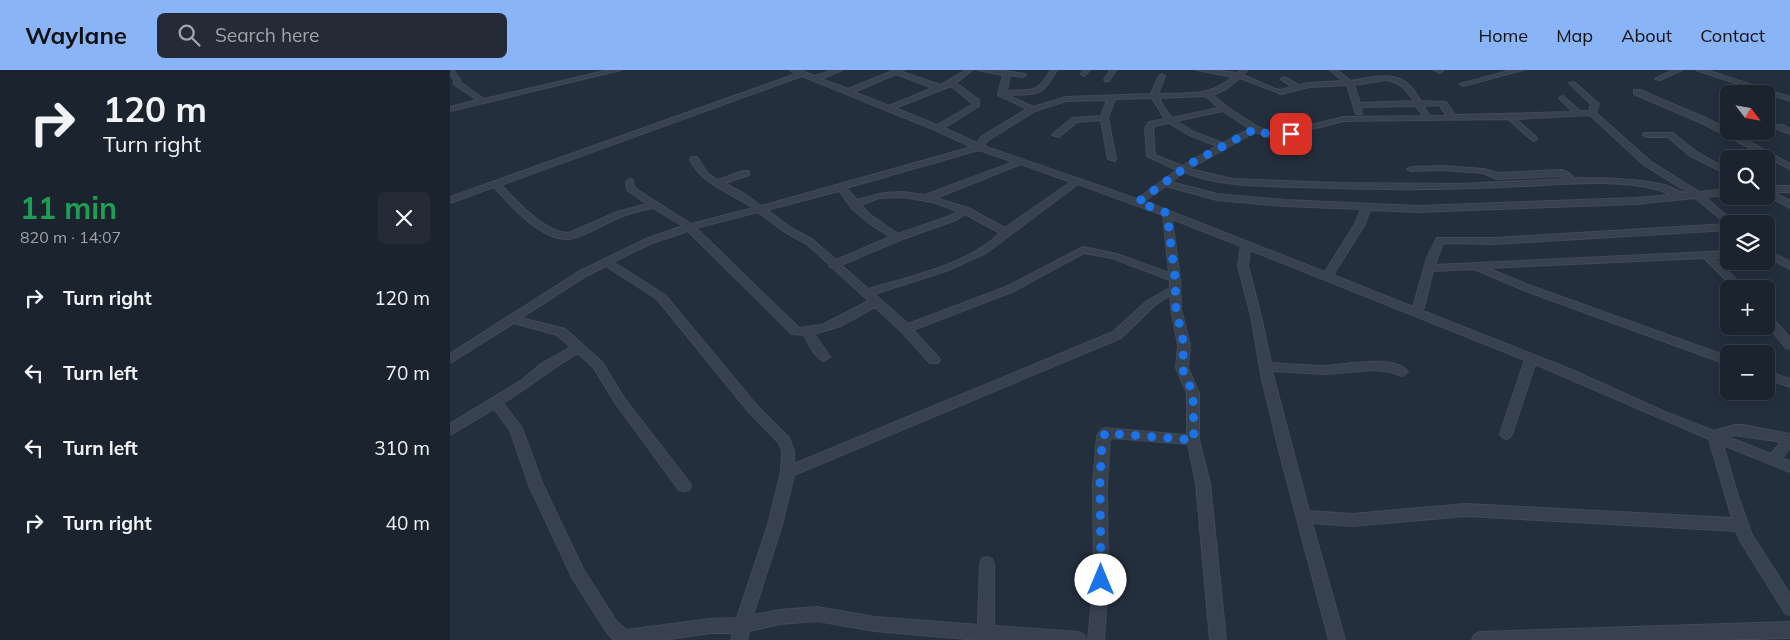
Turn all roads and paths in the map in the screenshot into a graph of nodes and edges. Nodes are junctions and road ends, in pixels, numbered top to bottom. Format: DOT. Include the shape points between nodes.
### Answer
graph roads {
  1 [pos="618,70"];
  2 [pos="839,70"];
  3 [pos="969,70"];
  4 [pos="981,70"];
  5 [pos="1054,70"];
  6 [pos="1113,70"];
  7 [pos="1200,70"];
  8 [pos="1333,70"];
  9 [pos="1520,70"];
  10 [pos="1679,70"];
  11 [pos="1699,70"];
  12 [pos="450,71"];
  13 [pos="899,71"];
  14 [pos="797,72"];
  15 [pos="1241,73"];
  16 [pos="1007,74"];
  17 [pos="1023,75"];
  18 [pos="1162,76"];
  19 [pos="814,79"];
  20 [pos="1284,79"];
  21 [pos="1658,79"];
  22 [pos="1107,80"];
  23 [pos="952,83"];
  24 [pos="1350,83"];
  25 [pos="1572,83"];
  26 [pos="1462,84"];
  27 [pos="1297,87"];
  28 [pos="940,88"];
  29 [pos="848,92"];
  30 [pos="1637,92"];
  31 [pos="1002,93"];
  32 [pos="1208,94"];
  33 [pos="1154,95"];
  34 [pos="1112,97"];
  35 [pos="1562,98"];
  36 [pos="1790,99"];
  37 [pos="483,101"];
  38 [pos="1418,103"];
  39 [pos="1358,105"];
  40 [pos="890,108"];
  41 [pos="450,109"];
  42 [pos="1032,109"];
  43 [pos="1224,109"];
  44 [pos="1556,111"];
  45 [pos="1572,111"];
  46 [pos="1592,113"];
  47 [pos="1450,114"];
  48 [pos="1527,116"];
  49 [pos="1510,117"];
  50 [pos="1104,118"];
  51 [pos="1360,118"];
  52 [pos="1428,118"];
  53 [pos="1168,120"];
  54 [pos="1780,127"];
  55 [pos="938,128"];
  56 [pos="1255,129"];
  57 [pos="1790,132"];
  58 [pos="1647,135"];
  59 [pos="1056,136"];
  60 [pos="1533,139"];
  61 [pos="1224,146"];
  62 [pos="979,147"];
  63 [pos="694,159"];
  64 [pos="1112,160"];
  65 [pos="1023,162"];
  66 [pos="1790,167"];
  67 [pos="1720,168"];
  68 [pos="1182,169"];
  69 [pos="1411,169"];
  70 [pos="746,173"];
  71 [pos="1077,181"];
  72 [pos="1572,181"];
  73 [pos="630,182"];
  74 [pos="717,182"];
  75 [pos="495,183"];
  76 [pos="1164,183"];
  77 [pos="841,188"];
  78 [pos="1790,189"];
  79 [pos="1775,190"];
  80 [pos="1720,193"];
  81 [pos="1696,194"];
  82 [pos="1680,196"];
  83 [pos="1775,196"];
  84 [pos="924,199"];
  85 [pos="450,200"];
  86 [pos="1138,202"];
  87 [pos="653,205"];
  88 [pos="854,205"];
  89 [pos="1790,205"];
  90 [pos="1366,208"];
  91 [pos="760,209"];
  92 [pos="965,210"];
  93 [pos="1167,213"];
  94 [pos="1721,215"];
  95 [pos="690,227"];
  96 [pos="1720,228"];
  97 [pos="1006,232"];
  98 [pos="897,238"];
  99 [pos="1246,244"];
  100 [pos="1720,255"];
  101 [pos="1708,257"];
  102 [pos="1775,257"];
  103 [pos="606,262"];
  104 [pos="834,265"];
  105 [pos="1474,266"];
  106 [pos="1790,266"];
  107 [pos="1429,268"];
  108 [pos="1327,278"];
  109 [pos="1732,280"];
  110 [pos="1175,284"];
  111 [pos="866,293"];
  112 [pos="876,302"];
  113 [pos="1417,313"];
  114 [pos="512,319"];
  115 [pos="1775,328"];
  116 [pos="906,329"];
  117 [pos="807,331"];
  118 [pos="1790,345"];
  119 [pos="579,348"];
  120 [pos="824,357"];
  121 [pos="1531,358"];
  122 [pos="1720,358"];
  123 [pos="450,360"];
  124 [pos="934,360"];
  125 [pos="1266,367"];
  126 [pos="1402,372"];
  127 [pos="1775,378"];
  128 [pos="1790,383"];
  129 [pos="495,402"];
  130 [pos="450,430"];
  131 [pos="1506,434"];
  132 [pos="1714,436"];
  133 [pos="1790,439"];
  134 [pos="1194,440"];
  135 [pos="1774,460"];
  136 [pos="1790,467"];
  137 [pos="788,472"];
  138 [pos="684,486"];
  139 [pos="1304,517"];
  140 [pos="1742,525"];
  141 [pos="987,564"];
  142 [pos="1790,608"];
  143 [pos="743,625"];
  144 [pos="1790,630"];
  145 [pos="986,636"];
  146 [pos="739,640"];
  147 [pos="1078,640"];
  148 [pos="1096,640"];
  149 [pos="1218,640"];
  150 [pos="1337,640"];
  151 [pos="1480,640"];
  1 -- 37 [label="street"];
  2 -- 19 [label="street"];
  3 -- 23 [label="street"];
  4 -- 16 [label="street"];
  5 -- 31 [label="street" via="1039,90"];
  6 -- 22 [label="street"];
  7 -- 15 [label="street"];
  8 -- 24 [label="street"];
  9 -- 26 [label="street"];
  10 -- 21 [label="street"];
  11 -- 36 [label="street"];
  12 -- 37 [label="street" via="458,80 456,83"];
  13 -- 28 [label="street"];
  13 -- 29 [label="street"];
  14 -- 19 [label="street"];
  14 -- 75 [label="street"];
  15 -- 27 [label="street" via="1277,91"];
  15 -- 32 [label="street" via="1218,92"];
  16 -- 17 [label="street"];
  16 -- 31 [label="street"];
  18 -- 33 [label="street"];
  19 -- 29 [label="street"];
  20 -- 27 [label="street"];
  23 -- 28 [label="street"];
  23 -- 55 [label="street" via="973,98 975,106"];
  24 -- 27 [label="street"];
  24 -- 38 [label="street" via="1396,79 1407,86"];
  24 -- 39 [label="street" via="1353,99"];
  25 -- 46 [label="street" via="1593,101"];
  28 -- 40 [label="street"];
  29 -- 40 [label="street"];
  30 -- 66 [label="street" via="1707,122"];
  31 -- 42 [label="street" via="1004,97"];
  32 -- 33 [label="street"];
  32 -- 43 [label="street"];
  33 -- 34 [label="street"];
  33 -- 53 [label="street"];
  34 -- 42 [label="street" via="1066,100"];
  34 -- 50 [label="street"];
  35 -- 45 [label="street"];
  37 -- 41 [label="street"];
  38 -- 39 [label="street"];
  38 -- 47 [label="street" via="1443,104"];
  38 -- 52 [label="street"];
  39 -- 51 [label="street"];
  40 -- 55 [label="street"];
  42 -- 62 [label="street" via="984,139"];
  43 -- 53 [label="street"];
  43 -- 56 [label="street"];
  44 -- 45 [label="street"];
  44 -- 48 [label="street"];
  44 -- 48 [label="street" via="1547,108 1522,110"];
  45 -- 46 [label="street"];
  46 -- 81 [label="street" via="1647,163"];
  47 -- 49 [label="street"];
  47 -- 52 [label="street"];
  48 -- 49 [label="street"];
  49 -- 60 [label="street"];
  50 -- 59 [label="street" via="1075,120"];
  50 -- 64 [label="street"];
  51 -- 52 [label="street"];
  51 -- 56 [label="street" via="1336,120 1279,137"];
  53 -- 61 [label="street"];
  53 -- 68 [label="street" via="1150,126 1151,156"];
  54 -- 57 [label="street"];
  55 -- 62 [label="street"];
  56 -- 61 [label="street"];
  58 -- 67 [label="street" via="1670,135 1692,153"];
  61 -- 68 [label="street"];
  62 -- 65 [label="street"];
  62 -- 77 [label="street"];
  63 -- 74 [label="street" via="705,176"];
  65 -- 71 [label="street"];
  65 -- 84 [label="street"];
  68 -- 72 [label="street" via="1233,182 1311,186 1461,187"];
  68 -- 76 [label="street"];
  69 -- 72 [label="street" via="1484,171 1495,176 1564,173"];
  70 -- 74 [label="street"];
  71 -- 86 [label="street"];
  71 -- 97 [label="street"];
  72 -- 82 [label="street" via="1612,181 1663,187"];
  73 -- 87 [label="street" via="630,188"];
  74 -- 91 [label="street"];
  75 -- 85 [label="street"];
  75 -- 87 [label="street" via="520,209 561,237"];
  76 -- 86 [label="street"];
  76 -- 90 [label="street" via="1217,197"];
  77 -- 88 [label="street"];
  77 -- 91 [label="street"];
  78 -- 79 [label="street"];
  80 -- 81 [label="street"];
  81 -- 82 [label="street"];
  81 -- 94 [label="street"];
  82 -- 90 [label="street" via="1626,202"];
  83 -- 89 [label="street"];
  84 -- 88 [label="street" via="887,195"];
  84 -- 92 [label="street"];
  86 -- 93 [label="street"];
  87 -- 95 [label="street"];
  88 -- 98 [label="street"];
  90 -- 108 [label="street" via="1360,224"];
  91 -- 95 [label="street"];
  91 -- 104 [label="street" via="810,242"];
  92 -- 97 [label="street"];
  92 -- 98 [label="street" via="953,218"];
  93 -- 99 [label="street"];
  93 -- 110 [label="street"];
  95 -- 103 [label="street" via="649,241"];
  95 -- 117 [label="street" via="796,331"];
  96 -- 107 [label="street" via="1494,241 1440,240"];
  97 -- 111 [label="street" via="999,242 979,254"];
  98 -- 104 [label="street"];
  99 -- 108 [label="street"];
  99 -- 125 [label="street" via="1243,266"];
  100 -- 101 [label="street"];
  101 -- 105 [label="street"];
  101 -- 109 [label="street"];
  102 -- 106 [label="street"];
  103 -- 114 [label="street"];
  103 -- 137 [label="street" via="661,297 753,409 781,436 788,451"];
  104 -- 111 [label="street"];
  105 -- 107 [label="street"];
  105 -- 122 [label="street"];
  107 -- 113 [label="street"];
  108 -- 113 [label="street"];
  110 -- 116 [label="street" via="1114,256 1083,250 1010,289"];
  110 -- 134 [label="street" via="1176,309 1184,345 1182,368 1193,393"];
  110 -- 137 [label="street" via="1117,335"];
  111 -- 112 [label="street"];
  112 -- 116 [label="street"];
  112 -- 117 [label="street" via="842,321"];
  113 -- 121 [label="street"];
  114 -- 119 [label="street" via="561,332"];
  114 -- 123 [label="street"];
  115 -- 118 [label="street"];
  116 -- 124 [label="street"];
  117 -- 120 [label="street"];
  119 -- 129 [label="street"];
  119 -- 138 [label="street" via="598,365 620,401"];
  121 -- 131 [label="street"];
  121 -- 132 [label="street"];
  125 -- 126 [label="street" via="1327,370 1369,366"];
  125 -- 139 [label="street"];
  127 -- 128 [label="street"];
  129 -- 130 [label="street"];
  129 -- 143 [label="street" via="516,428 536,485 578,574 619,636"];
  132 -- 133 [label="street" via="1743,430"];
  132 -- 135 [label="street"];
  132 -- 140 [label="street"];
  133 -- 135 [label="street"];
  134 -- 148 [label="street" via="1105,433 1100,483 1101,580"];
  134 -- 149 [label="street" via="1203,483"];
  135 -- 136 [label="street"];
  137 -- 143 [label="street"];
  139 -- 140 [label="street" via="1352,520 1466,510"];
  139 -- 150 [label="street"];
  140 -- 142 [label="street" via="1746,538"];
  141 -- 145 [label="street"];
  143 -- 145 [label="street" via="780,617 818,614 875,624"];
  143 -- 146 [label="street"];
  144 -- 151 [label="street"];
  145 -- 147 [label="street"];
}
